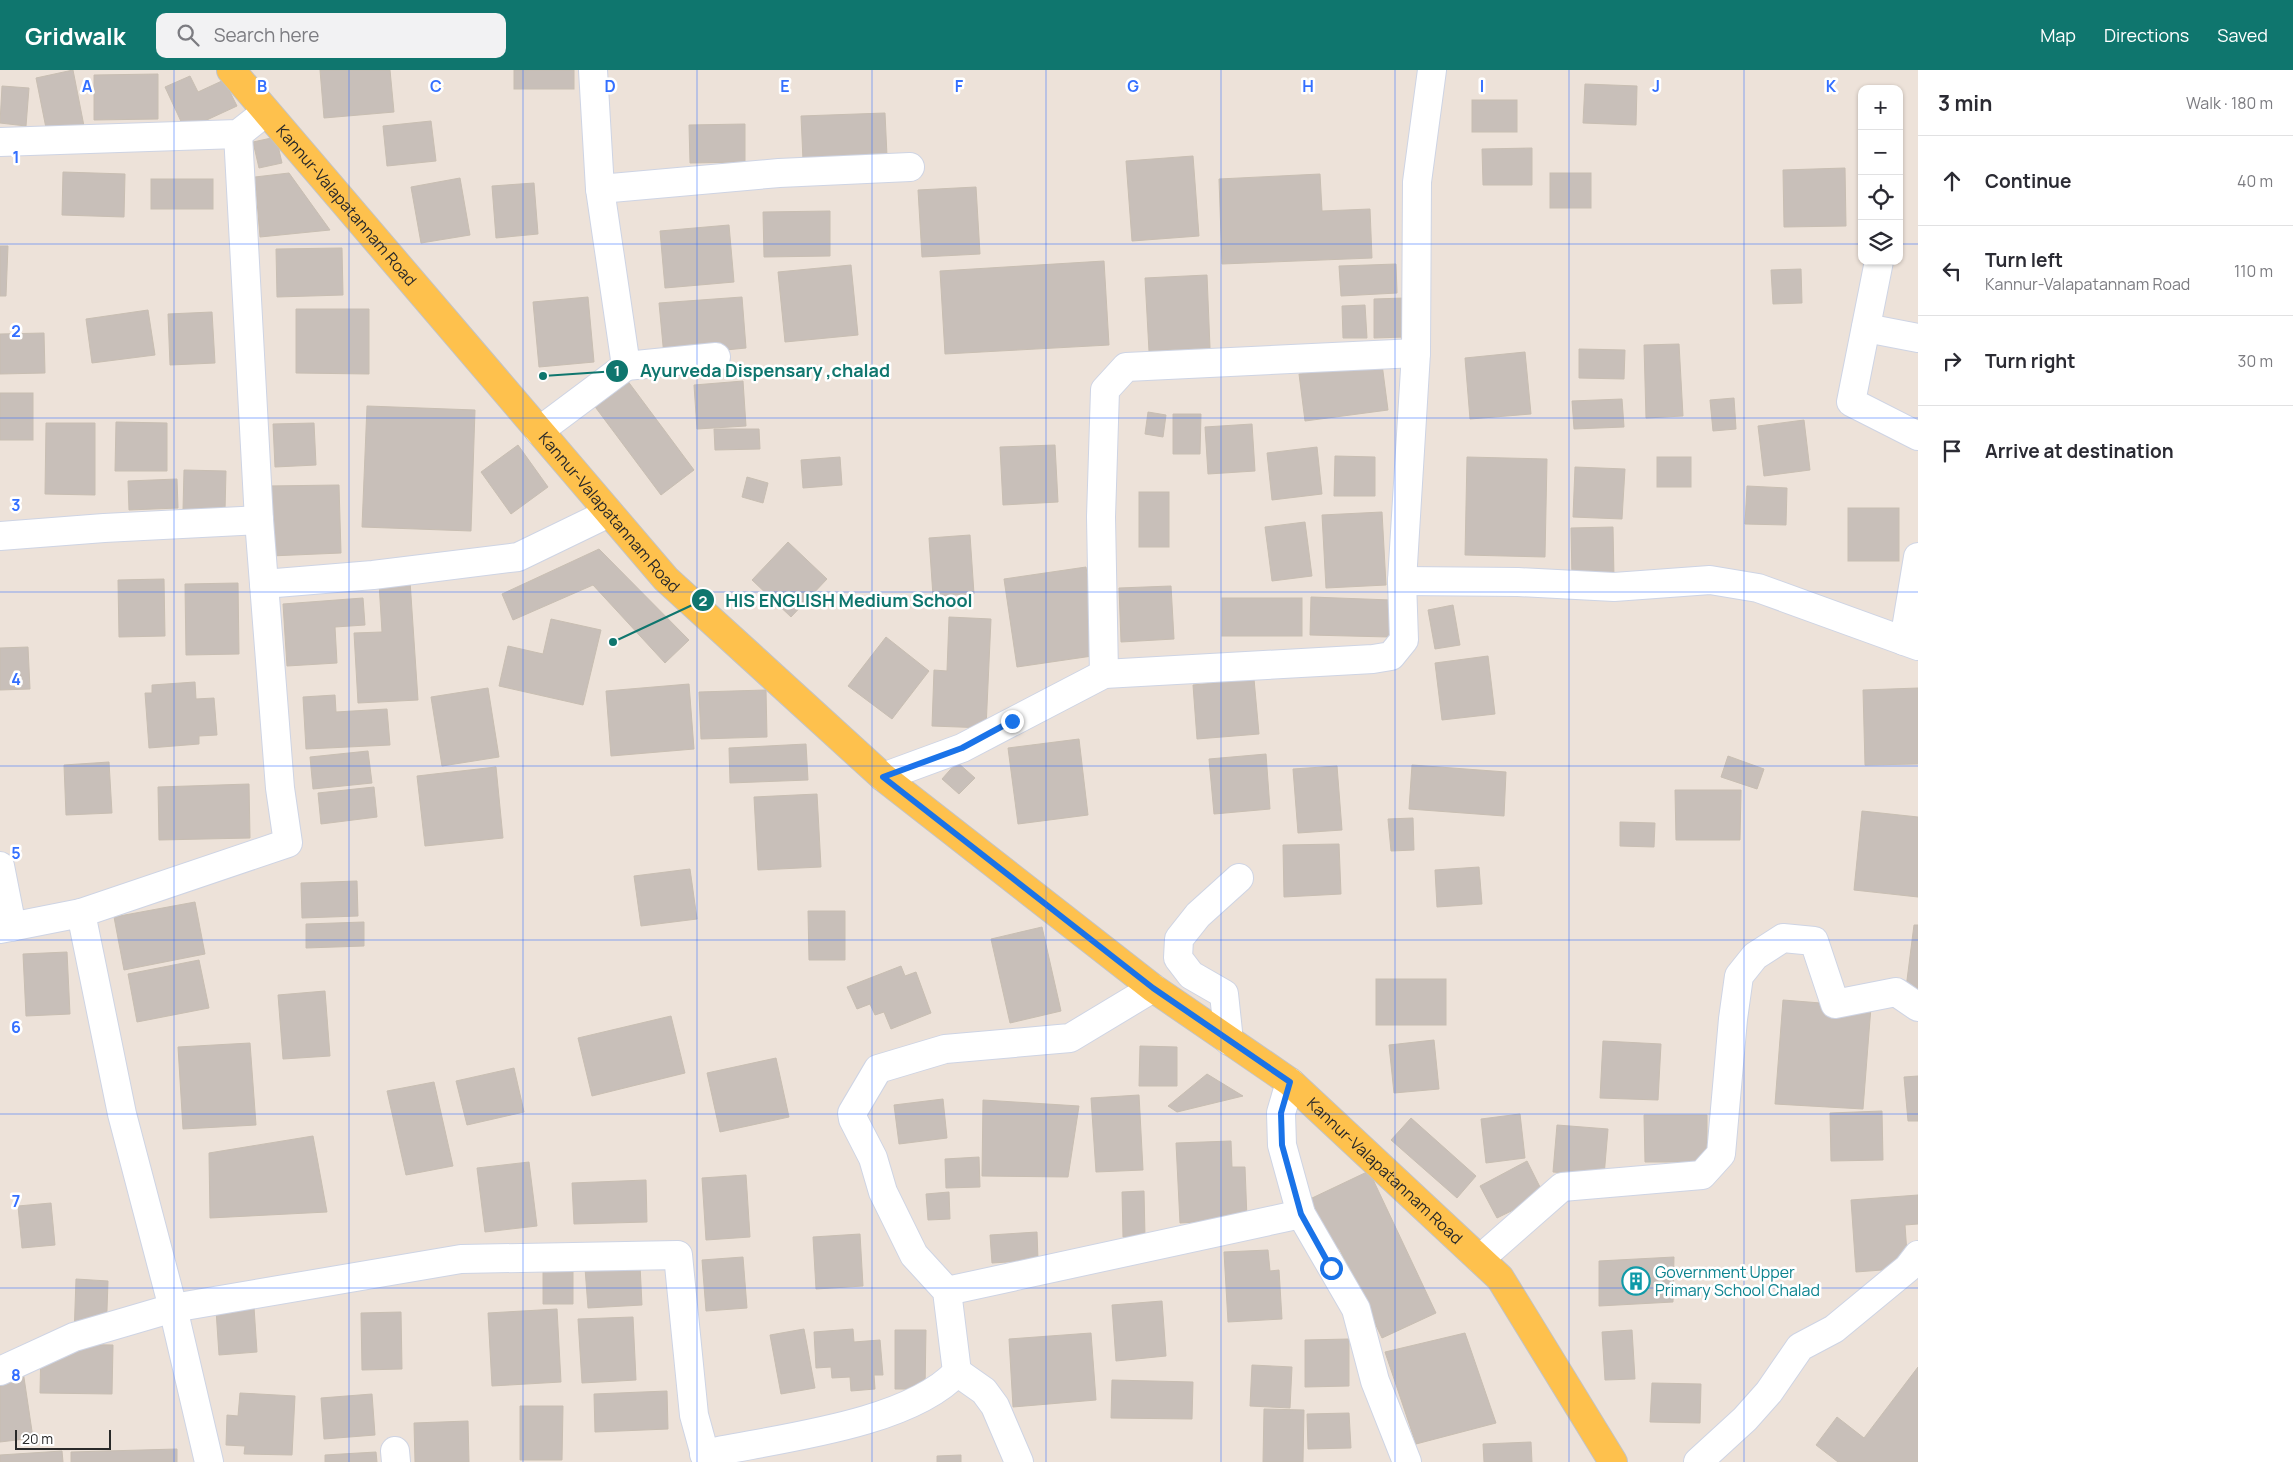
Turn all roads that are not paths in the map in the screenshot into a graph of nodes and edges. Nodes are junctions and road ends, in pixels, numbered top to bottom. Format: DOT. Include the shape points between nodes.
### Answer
graph roads {
  1 [pos="230,70"];
  2 [pos="593,70"];
  3 [pos="1432,70"];
  4 [pos="266,112"];
  5 [pos="238,134"];
  6 [pos="0,142"];
  7 [pos="910,167"];
  8 [pos="600,189"];
  9 [pos="1879,265"];
  10 [pos="1866,328"];
  11 [pos="1918,338"];
  12 [pos="1416,353"];
  13 [pos="716,357"];
  14 [pos="626,366"];
  15 [pos="539,431"];
  16 [pos="1918,436"];
  17 [pos="610,513"];
  18 [pos="258,520"];
  19 [pos="0,536"];
  20 [pos="1918,557"];
  21 [pos="1402,581"];
  22 [pos="264,584"];
  23 [pos="1911,644"];
  24 [pos="1104,674"];
  25 [pos="883,777"];
  26 [pos="0,866"];
  27 [pos="1239,878"];
  28 [pos="81,913"];
  29 [pos="6,928"];
  30 [pos="1153,988"];
  31 [pos="1918,1007"];
  32 [pos="1229,1041"];
  33 [pos="1290,1082"];
  34 [pos="1301,1214"];
  35 [pos="1918,1255"];
  36 [pos="1480,1259"];
  37 [pos="947,1291"];
  38 [pos="174,1308"];
  39 [pos="0,1371"];
  40 [pos="957,1372"];
  41 [pos="706,1458"];
  42 [pos="209,1462"];
  43 [pos="1020,1462"];
  44 [pos="1407,1462"];
  45 [pos="1613,1462"];
  46 [pos="1698,1462"];
  1 -- 4 [label="main road, Kannur-Valapatannam Road"];
  2 -- 8 [label="street"];
  3 -- 12 [label="street" via="1417,182"];
  4 -- 5 [label="street"];
  4 -- 15 [label="main road, Kannur-Valapatannam Road"];
  5 -- 6 [label="street"];
  5 -- 18 [label="street"];
  7 -- 8 [label="street" via="779,173"];
  8 -- 14 [label="street"];
  9 -- 10 [label="street"];
  10 -- 11 [label="street"];
  10 -- 16 [label="street" via="1851,402"];
  12 -- 21 [label="street"];
  12 -- 24 [label="street" via="1126,367 1104,390"];
  13 -- 14 [label="street"];
  14 -- 15 [label="street"];
  15 -- 17 [label="main road, Kannur-Valapatannam Road"];
  17 -- 22 [label="street" via="518,557 373,575"];
  17 -- 25 [label="main road, Kannur-Valapatannam Road" via="666,579"];
  18 -- 19 [label="street"];
  18 -- 22 [label="street"];
  20 -- 23 [label="street"];
  21 -- 23 [label="street" via="1614,587 1710,580 1758,588"];
  21 -- 24 [label="street" via="1404,640 1391,656"];
  22 -- 28 [label="street" via="280,788 288,843"];
  24 -- 25 [label="street" via="962,748"];
  25 -- 30 [label="main road, Kannur-Valapatannam Road"];
  26 -- 29 [label="street"];
  27 -- 32 [label="street" via="1198,915 1179,939 1178,958 1192,975 1224,994"];
  28 -- 29 [label="street"];
  28 -- 38 [label="street" via="122,1114"];
  30 -- 32 [label="main road, Kannur-Valapatannam Road"];
  30 -- 37 [label="street" via="1070,1038 945,1049 878,1069 852,1113 853,1119 873,1158 882,1192 914,1255"];
  31 -- 36 [label="street" via="1896,992 1835,1004 1814,941 1783,938 1754,956 1739,976 1732,1019 1721,1154 1702,1175 1562,1187"];
  32 -- 33 [label="main road, Kannur-Valapatannam Road"];
  33 -- 34 [label="street" via="1281,1113 1282,1145"];
  33 -- 36 [label="main road, Kannur-Valapatannam Road"];
  34 -- 37 [label="street"];
  34 -- 44 [label="street" via="1356,1309 1375,1381"];
  35 -- 46 [label="street" via="1908,1268 1834,1329 1800,1348 1769,1392"];
  36 -- 45 [label="main road, Kannur-Valapatannam Road" via="1500,1278"];
  37 -- 40 [label="street"];
  38 -- 39 [label="street" via="74,1336"];
  38 -- 41 [label="street" via="461,1259 678,1255 694,1415"];
  38 -- 42 [label="street"];
  40 -- 41 [label="street" via="944,1385 915,1401 844,1427"];
  40 -- 43 [label="street" via="984,1391 995,1406"];
}
